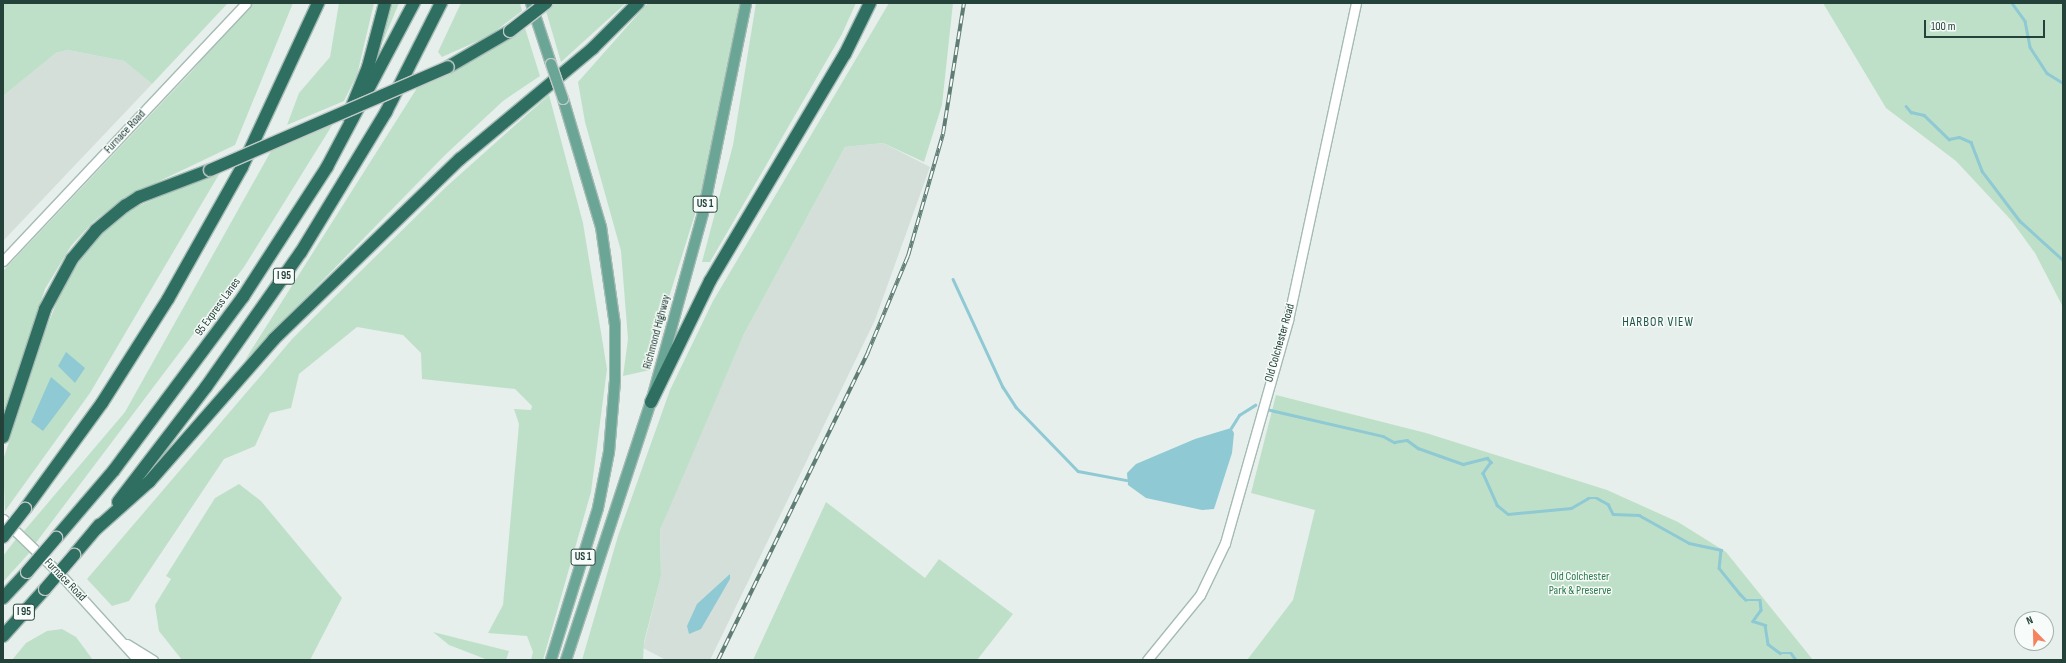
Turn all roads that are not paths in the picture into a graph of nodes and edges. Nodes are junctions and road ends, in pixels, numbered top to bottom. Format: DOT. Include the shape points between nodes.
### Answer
graph roads {
  1 [pos="246,3"];
  2 [pos="318,3"];
  3 [pos="385,3"];
  4 [pos="414,3"];
  5 [pos="441,3"];
  6 [pos="532,3"];
  7 [pos="546,3"];
  8 [pos="638,3"];
  9 [pos="746,3"];
  10 [pos="870,3"];
  11 [pos="1356,3"];
  12 [pos="326,167"];
  13 [pos="3,261"];
  14 [pos="651,402"];
  15 [pos="3,437"];
  16 [pos="3,519"];
  17 [pos="96,529"];
  18 [pos="3,537"];
  19 [pos="3,598"];
  20 [pos="3,636"];
  21 [pos="125,644"];
  22 [pos="138,660"];
  23 [pos="153,660"];
  24 [pos="551,660"];
  25 [pos="566,660"];
  26 [pos="1147,660"];
  1 -- 13 [label="street, Furnace Road"];
  2 -- 18 [label="highway, bridge" via="258,135 180,279 102,403"];
  3 -- 12 [label="highway" via="368,67"];
  4 -- 12 [label="highway, 95 Express Lanes"];
  5 -- 17 [label="highway, I 95" via="386,112 301,252 206,387"];
  6 -- 24 [label="main road, US 1, bridge" via="601,227 612,298 616,366 604,481"];
  7 -- 15 [label="highway, bridge" via="510,30 448,67 130,203 96,230 72,259 45,309"];
  8 -- 17 [label="highway" via="593,48 460,159 274,339 149,482"];
  9 -- 14 [label="main road, Richmond Highway / US 1" via="703,213"];
  10 -- 14 [label="highway" via="845,54 710,281"];
  11 -- 26 [label="street, Old Colchester Road" via="1288,320 1225,542 1200,595"];
  12 -- 19 [label="highway, 95 Express Lanes, bridge" via="243,297 114,470"];
  14 -- 25 [label="main road, Richmond Highway / US 1"];
  16 -- 21 [label="street, Furnace Road"];
  17 -- 20 [label="highway, I 95, bridge"];
  21 -- 22 [label="street, Furnace Road"];
  21 -- 23 [label="street, Furnace Road"];
}
